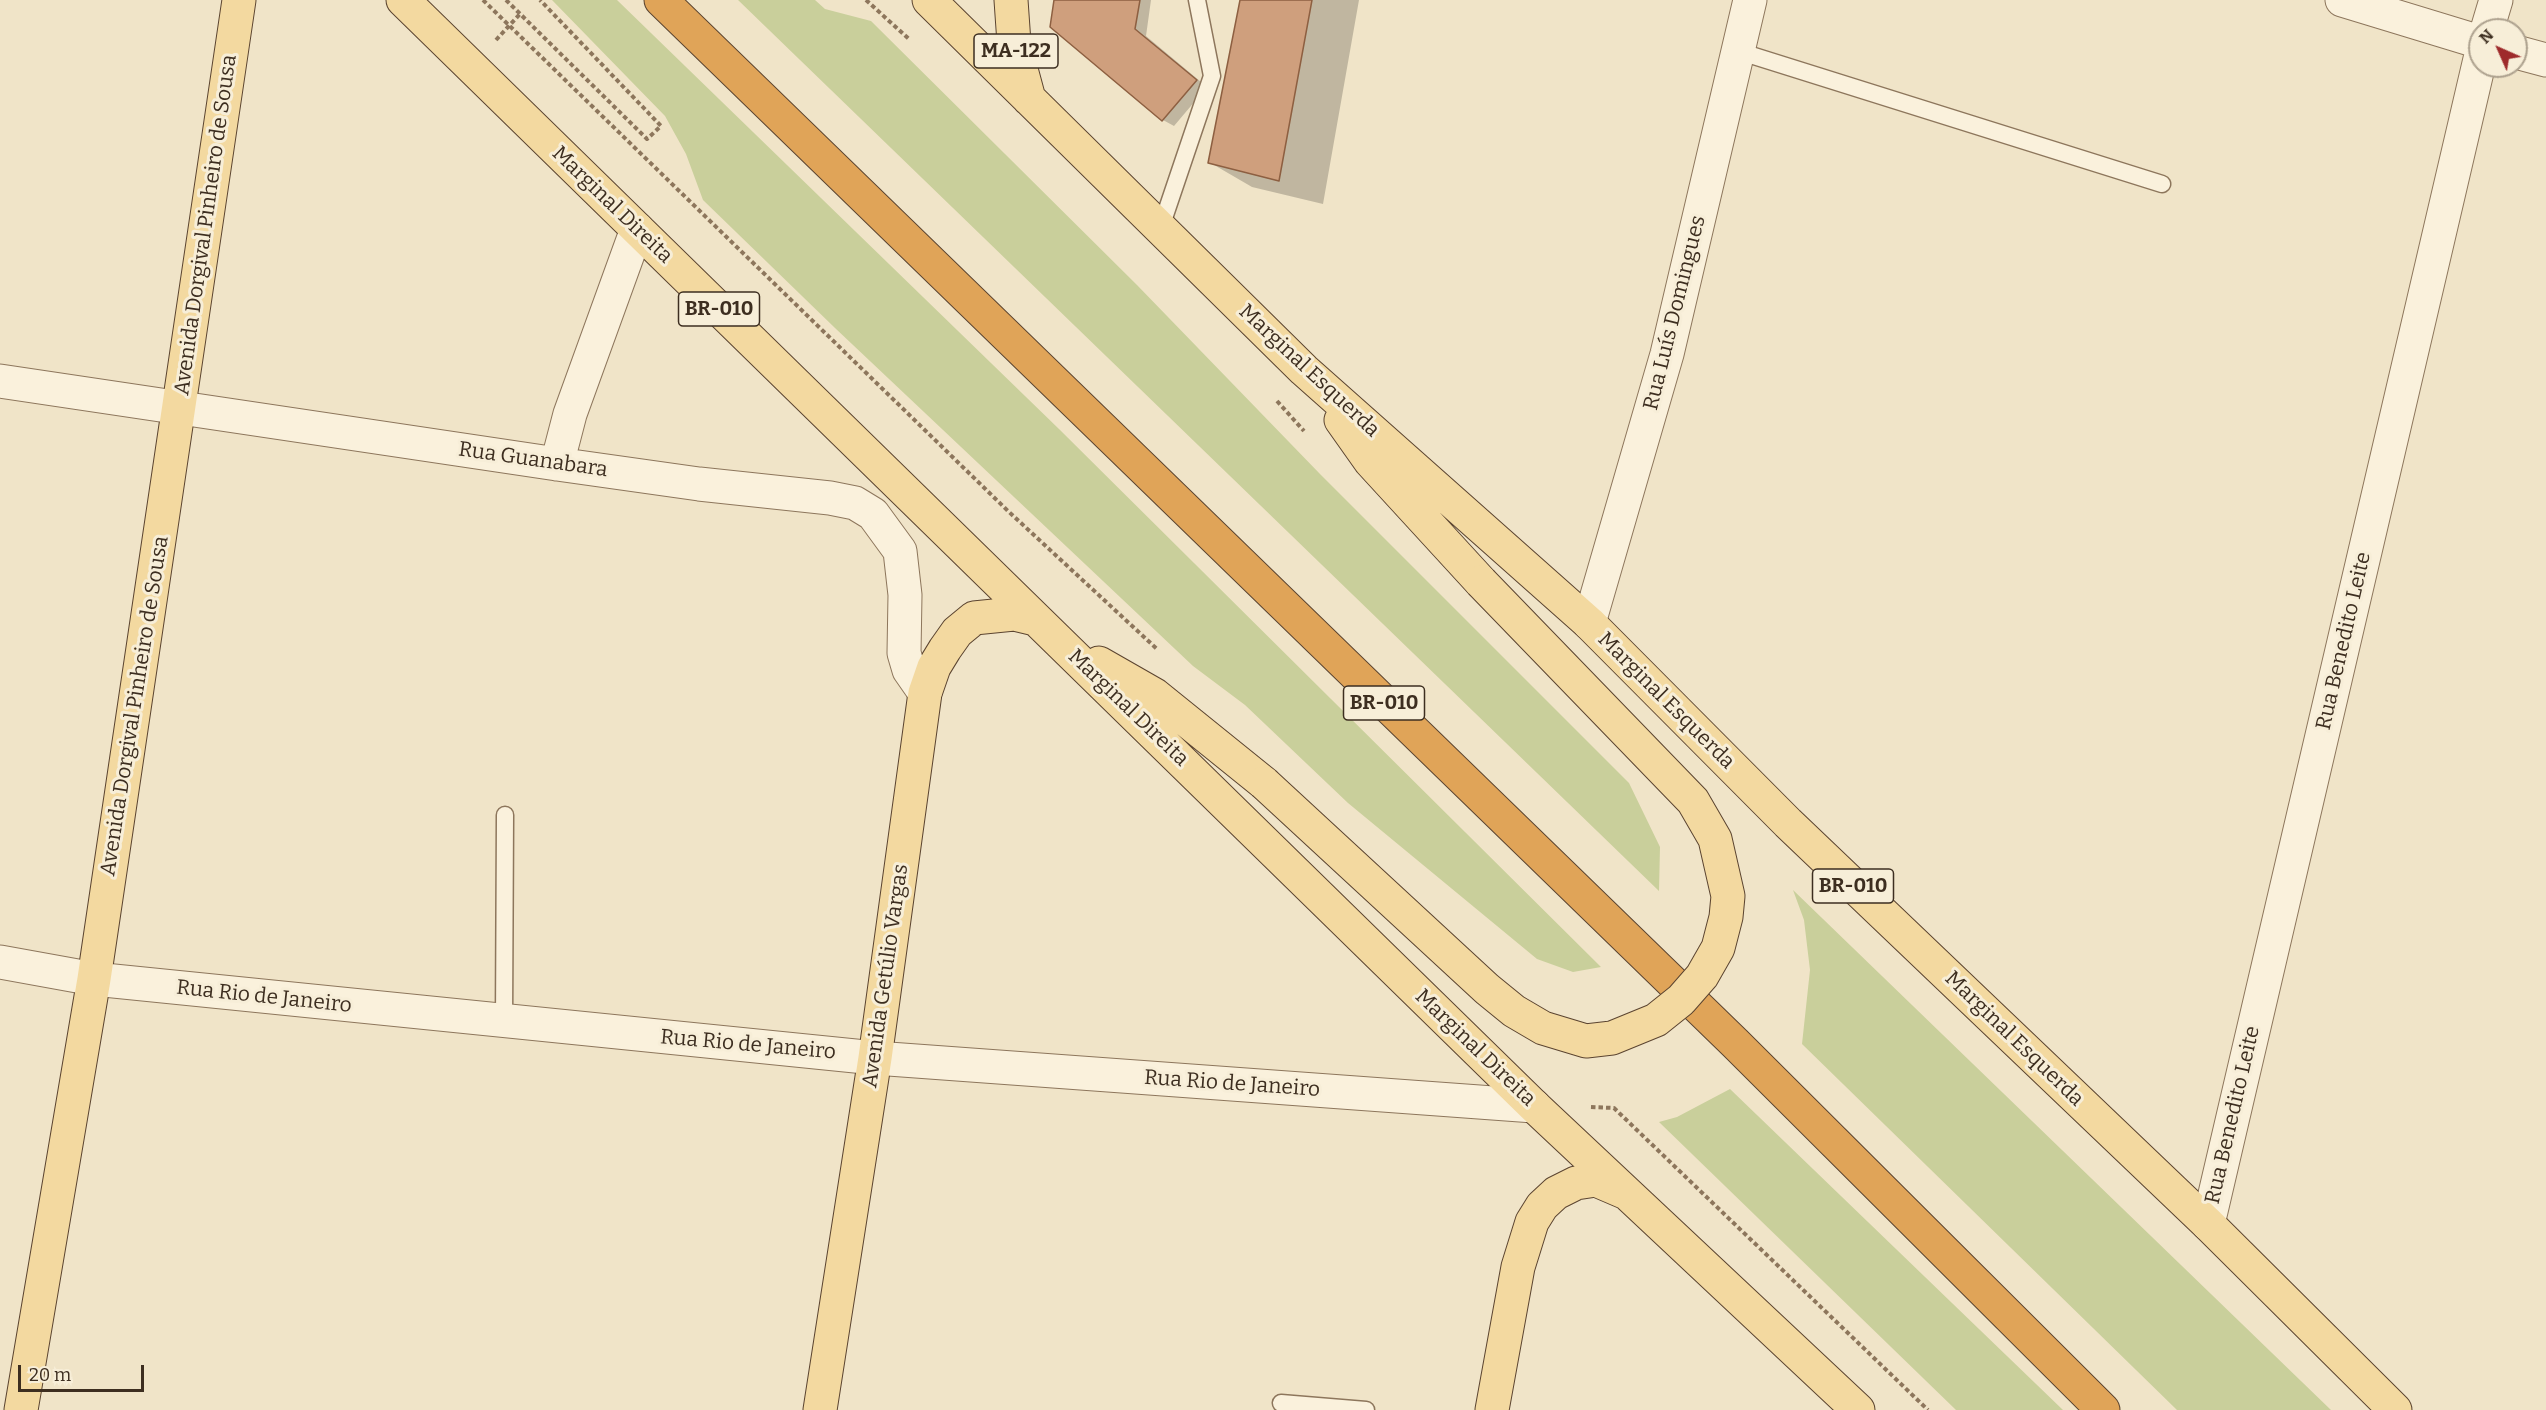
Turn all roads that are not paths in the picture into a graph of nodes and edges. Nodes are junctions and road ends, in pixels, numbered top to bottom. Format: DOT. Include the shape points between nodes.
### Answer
graph roads {
  1 [pos="239,0"];
  2 [pos="403,0"];
  3 [pos="660,0"];
  4 [pos="929,0"];
  5 [pos="1011,0"];
  6 [pos="1197,0"];
  7 [pos="1750,0"];
  8 [pos="2342,0"];
  9 [pos="2496,0"];
  10 [pos="2491,18"];
  11 [pos="2468,38"];
  12 [pos="1738,51"];
  13 [pos="2528,55"];
  14 [pos="2546,60"];
  15 [pos="2476,78"];
  16 [pos="1030,100"];
  17 [pos="2162,184"];
  18 [pos="1161,227"];
  19 [pos="637,230"];
  20 [pos="1304,370"];
  21 [pos="0,381"];
  22 [pos="180,407"];
  23 [pos="557,464"];
  24 [pos="1589,624"];
  25 [pos="1047,629"];
  26 [pos="925,693"];
  27 [pos="505,815"];
  28 [pos="0,963"];
  29 [pos="94,979"];
  30 [pos="504,1022"];
  31 [pos="875,1058"];
  32 [pos="1534,1106"];
  33 [pos="1633,1198"];
  34 [pos="2208,1224"];
  35 [pos="1281,1403"];
  36 [pos="21,1410"];
  37 [pos="820,1410"];
  38 [pos="1366,1410"];
  39 [pos="1492,1410"];
  40 [pos="1858,1410"];
  41 [pos="2103,1410"];
  42 [pos="2395,1410"];
  1 -- 22 [label="main road, Avenida Dorgival Pinheiro de Sousa"];
  2 -- 19 [label="main road, Marginal Direita / BR-010"];
  3 -- 41 [label="highway, BR-010" via="1735,1043"];
  4 -- 16 [label="main road, Marginal Esquerda / BR-010"];
  5 -- 16 [label="main road, MA-122" via="1014,43"];
  6 -- 18 [label="lane" via="1212,76"];
  7 -- 12 [label="street, Rua Luís Domingues"];
  8 -- 11 [label="street"];
  9 -- 10 [label="street"];
  12 -- 17 [label="lane"];
  12 -- 24 [label="street, Rua Luís Domingues" via="1667,354"];
  13 -- 14 [label="street"];
  15 -- 34 [label="street, Rua Benedito Leite"];
  16 -- 18 [label="main road, Marginal Esquerda / BR-010"];
  18 -- 20 [label="main road, Marginal Esquerda / BR-010"];
  19 -- 23 [label="street" via="570,414"];
  19 -- 25 [label="main road, Marginal Direita / BR-010"];
  20 -- 24 [label="main road, Marginal Esquerda / BR-010"];
  20 -- 25 [label="main road, bridge" via="1370,461 1693,801 1715,839 1728,896 1718,948 1702,976 1681,1000 1656,1020 1612,1038 1586,1041 1543,1028 1487,989 1264,783 1155,695"];
  21 -- 22 [label="street, Rua Guanabara"];
  22 -- 23 [label="street, Rua Guanabara"];
  22 -- 29 [label="main road, Avenida Dorgival Pinheiro de Sousa"];
  23 -- 26 [label="street, Rua Guanabara" via="830,498 855,503 873,514 900,551 905,595 904,653 909,670"];
  24 -- 34 [label="main road, Marginal Esquerda / BR-010" via="1788,823"];
  25 -- 26 [label="main road, Avenida Getúlio Vargas" via="1014,614 974,618 945,649"];
  25 -- 32 [label="main road, Marginal Direita / BR-010"];
  26 -- 31 [label="main road, Avenida Getúlio Vargas"];
  27 -- 30 [label="lane"];
  28 -- 29 [label="street, Rua Rio de Janeiro"];
  29 -- 30 [label="street, Rua Rio de Janeiro"];
  29 -- 36 [label="main road, Avenida Dorgival Pinheiro de Sousa"];
  30 -- 31 [label="street, Rua Rio de Janeiro"];
  31 -- 32 [label="street, Rua Rio de Janeiro"];
  31 -- 37 [label="main road, Avenida Getúlio Vargas"];
  32 -- 33 [label="main road, Marginal Direita / BR-010"];
  33 -- 39 [label="main road" via="1614,1185 1596,1180 1556,1193 1542,1206 1532,1222 1518,1267"];
  33 -- 40 [label="main road, Marginal Direita / BR-010"];
  34 -- 42 [label="main road, Marginal Esquerda / BR-010"];
  35 -- 38 [label="lane"];
}
